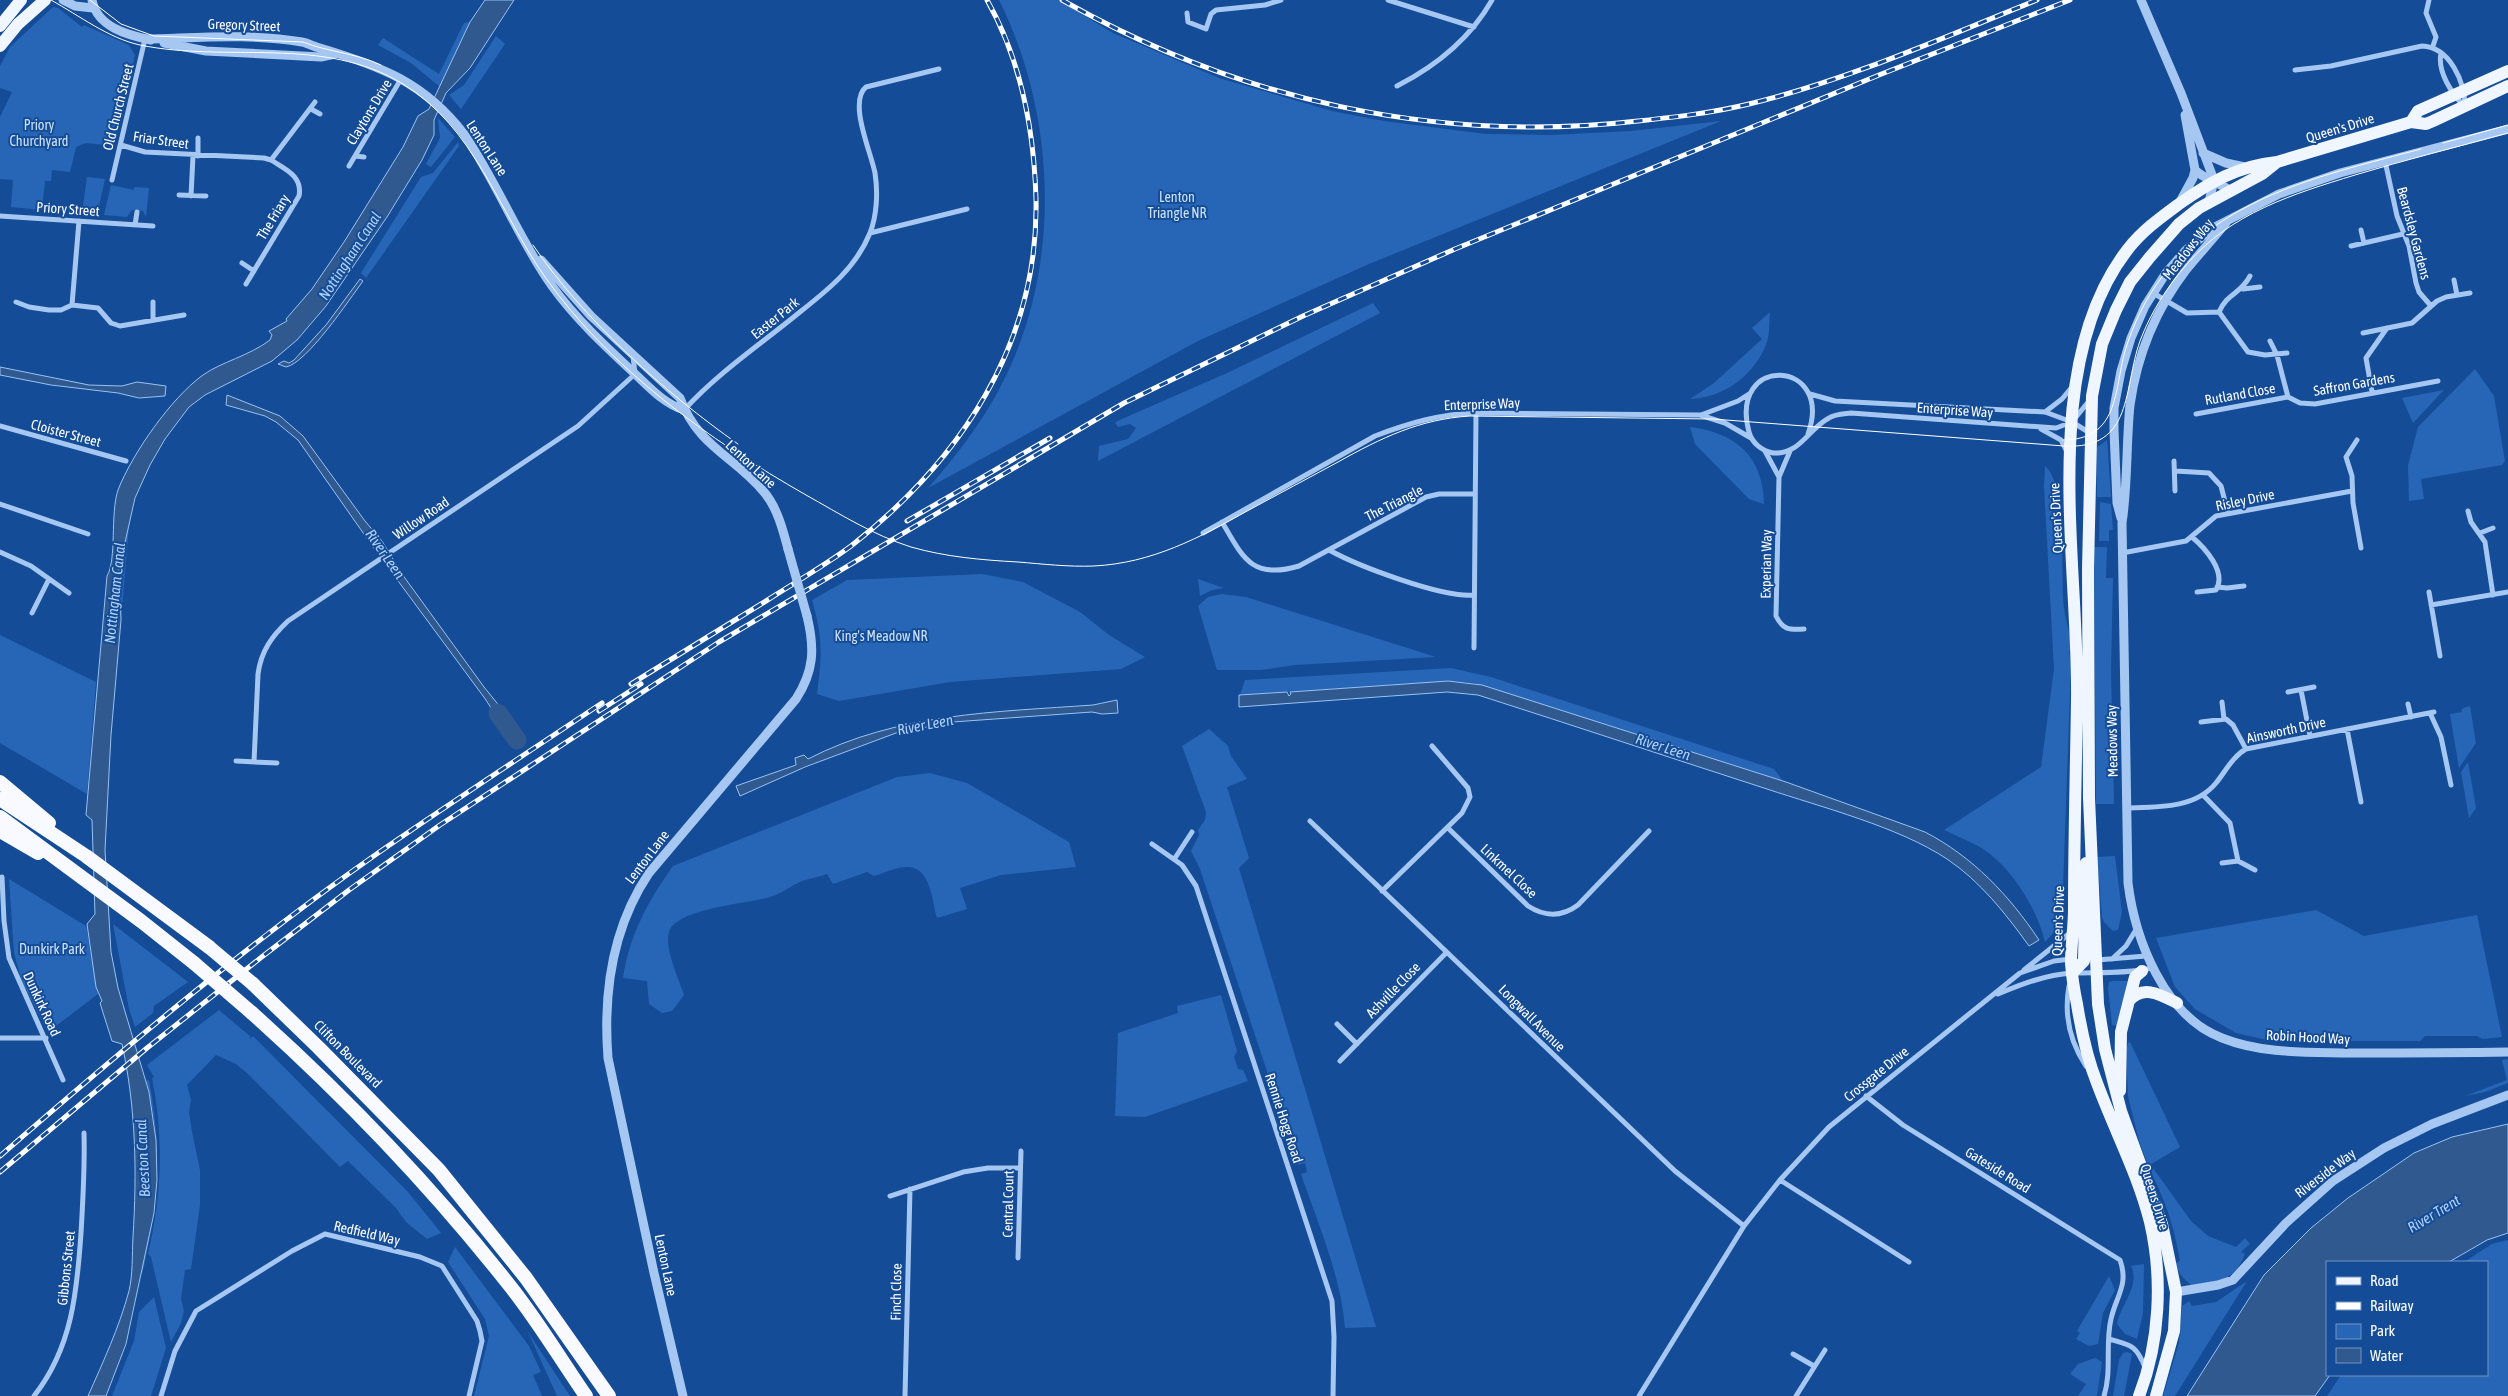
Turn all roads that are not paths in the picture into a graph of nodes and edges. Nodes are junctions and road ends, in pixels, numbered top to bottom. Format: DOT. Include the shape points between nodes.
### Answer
graph roads {
  1 [pos="21,0"];
  2 [pos="45,0"];
  3 [pos="63,0"];
  4 [pos="1281,0"];
  5 [pos="1388,0"];
  6 [pos="1492,0"];
  7 [pos="2141,0"];
  8 [pos="2428,0"];
  9 [pos="92,4"];
  10 [pos="1187,12"];
  11 [pos="0,26"];
  12 [pos="1474,27"];
  13 [pos="145,39"];
  14 [pos="0,46"];
  15 [pos="2433,46"];
  16 [pos="340,53"];
  17 [pos="2441,53"];
  18 [pos="939,69"];
  19 [pos="2295,70"];
  20 [pos="2508,71"];
  21 [pos="401,79"];
  22 [pos="1397,86"];
  23 [pos="2508,86"];
  24 [pos="2181,93"];
  25 [pos="2460,94"];
  26 [pos="430,100"];
  27 [pos="315,102"];
  28 [pos="2465,107"];
  29 [pos="310,109"];
  30 [pos="320,114"];
  31 [pos="2411,122"];
  32 [pos="2508,129"];
  33 [pos="198,138"];
  34 [pos="120,145"];
  35 [pos="2203,152"];
  36 [pos="196,156"];
  37 [pos="355,156"];
  38 [pos="364,157"];
  39 [pos="271,160"];
  40 [pos="2385,161"];
  41 [pos="2277,162"];
  42 [pos="349,166"];
  43 [pos="2246,167"];
  44 [pos="2194,170"];
  45 [pos="112,180"];
  46 [pos="2214,180"];
  47 [pos="2230,191"];
  48 [pos="179,195"];
  49 [pos="191,196"];
  50 [pos="206,196"];
  51 [pos="2209,202"];
  52 [pos="2176,206"];
  53 [pos="967,209"];
  54 [pos="137,212"];
  55 [pos="0,216"];
  56 [pos="80,221"];
  57 [pos="2226,223"];
  58 [pos="135,225"];
  59 [pos="153,226"];
  60 [pos="2361,230"];
  61 [pos="870,233"];
  62 [pos="2403,234"];
  63 [pos="527,242"];
  64 [pos="2364,243"];
  65 [pos="2351,246"];
  66 [pos="242,264"];
  67 [pos="254,271"];
  68 [pos="2250,276"];
  69 [pos="2454,280"];
  70 [pos="246,284"];
  71 [pos="2260,287"];
  72 [pos="2243,289"];
  73 [pos="2153,293"];
  74 [pos="2470,293"];
  75 [pos="2457,295"];
  76 [pos="2166,301"];
  77 [pos="16,302"];
  78 [pos="153,302"];
  79 [pos="72,305"];
  80 [pos="2432,306"];
  81 [pos="2219,312"];
  82 [pos="184,315"];
  83 [pos="153,320"];
  84 [pos="2387,328"];
  85 [pos="2363,333"];
  86 [pos="2270,341"];
  87 [pos="2287,353"];
  88 [pos="2278,355"];
  89 [pos="633,356"];
  90 [pos="635,374"];
  91 [pos="2438,380"];
  92 [pos="2076,383"];
  93 [pos="2372,392"];
  94 [pos="1749,394"];
  95 [pos="1810,394"];
  96 [pos="2092,396"];
  97 [pos="2288,397"];
  98 [pos="684,410"];
  99 [pos="2045,412"];
  100 [pos="1476,413"];
  101 [pos="2196,414"];
  102 [pos="1700,415"];
  103 [pos="2072,422"];
  104 [pos="0,426"];
  105 [pos="2038,428"];
  106 [pos="2090,432"];
  107 [pos="1808,434"];
  108 [pos="1751,438"];
  109 [pos="2357,440"];
  110 [pos="1764,450"];
  111 [pos="1790,451"];
  112 [pos="2069,458"];
  113 [pos="126,461"];
  114 [pos="2174,461"];
  115 [pos="2176,471"];
  116 [pos="1779,477"];
  117 [pos="2176,491"];
  118 [pos="2352,492"];
  119 [pos="1475,494"];
  120 [pos="0,504"];
  121 [pos="2468,511"];
  122 [pos="2228,513"];
  123 [pos="1222,522"];
  124 [pos="2122,523"];
  125 [pos="2493,528"];
  126 [pos="1203,532"];
  127 [pos="2480,533"];
  128 [pos="88,534"];
  129 [pos="2192,537"];
  130 [pos="2362,548"];
  131 [pos="1329,550"];
  132 [pos="0,552"];
  133 [pos="2122,553"];
  134 [pos="49,579"];
  135 [pos="2244,586"];
  136 [pos="2218,587"];
  137 [pos="2196,592"];
  138 [pos="2429,592"];
  139 [pos="2508,592"];
  140 [pos="69,593"];
  141 [pos="2493,594"];
  142 [pos="1474,595"];
  143 [pos="2431,605"];
  144 [pos="32,613"];
  145 [pos="1804,629"];
  146 [pos="1474,648"];
  147 [pos="2440,656"];
  148 [pos="2314,687"];
  149 [pos="2301,690"];
  150 [pos="2288,692"];
  151 [pos="2222,702"];
  152 [pos="2408,704"];
  153 [pos="2411,717"];
  154 [pos="2224,719"];
  155 [pos="2201,722"];
  156 [pos="2346,729"];
  157 [pos="2310,736"];
  158 [pos="1432,746"];
  159 [pos="2246,749"];
  160 [pos="236,761"];
  161 [pos="254,762"];
  162 [pos="277,762"];
  163 [pos="0,782"];
  164 [pos="2450,785"];
  165 [pos="2204,796"];
  166 [pos="0,798"];
  167 [pos="2361,802"];
  168 [pos="2126,808"];
  169 [pos="0,817"];
  170 [pos="1310,821"];
  171 [pos="1448,828"];
  172 [pos="1650,831"];
  173 [pos="0,832"];
  174 [pos="1192,832"];
  175 [pos="2091,833"];
  176 [pos="1152,844"];
  177 [pos="86,856"];
  178 [pos="1175,858"];
  179 [pos="2238,861"];
  180 [pos="2222,863"];
  181 [pos="2255,870"];
  182 [pos="80,876"];
  183 [pos="2,877"];
  184 [pos="1382,891"];
  185 [pos="1,900"];
  186 [pos="2137,928"];
  187 [pos="2074,930"];
  188 [pos="1446,952"];
  189 [pos="2146,956"];
  190 [pos="2112,959"];
  191 [pos="2077,960"];
  192 [pos="2097,960"];
  193 [pos="2147,969"];
  194 [pos="2020,973"];
  195 [pos="2072,973"];
  196 [pos="2098,974"];
  197 [pos="1995,995"];
  198 [pos="2129,1001"];
  199 [pos="2177,1003"];
  200 [pos="1337,1024"];
  201 [pos="0,1038"];
  202 [pos="46,1038"];
  203 [pos="1357,1044"];
  204 [pos="2508,1052"];
  205 [pos="1340,1061"];
  206 [pos="63,1080"];
  207 [pos="2508,1095"];
  208 [pos="1866,1096"];
  209 [pos="2106,1107"];
  210 [pos="2120,1107"];
  211 [pos="84,1133"];
  212 [pos="1021,1151"];
  213 [pos="1020,1168"];
  214 [pos="1780,1180"];
  215 [pos="910,1190"];
  216 [pos="890,1196"];
  217 [pos="1744,1226"];
  218 [pos="1018,1258"];
  219 [pos="1908,1262"];
  220 [pos="2176,1292"];
  221 [pos="2155,1329"];
  222 [pos="2109,1339"];
  223 [pos="1825,1350"];
  224 [pos="1793,1354"];
  225 [pos="1814,1366"];
  226 [pos="2147,1372"];
  227 [pos="34,1396"];
  228 [pos="161,1396"];
  229 [pos="469,1396"];
  230 [pos="586,1396"];
  231 [pos="609,1396"];
  232 [pos="683,1396"];
  233 [pos="905,1396"];
  234 [pos="1334,1396"];
  235 [pos="1639,1396"];
  236 [pos="1796,1396"];
  237 [pos="2104,1396"];
  238 [pos="2140,1396"];
  239 [pos="2156,1396"];
  1 -- 11 [label="main road"];
  2 -- 14 [label="main road" via="18,24"];
  3 -- 9 [label="street, Gregory Street" via="75,6"];
  4 -- 10 [label="street" via="1265,5 1216,10 1211,14 1206,29 1188,22"];
  5 -- 12 [label="street"];
  6 -- 12 [label="street"];
  7 -- 24 [label="street"];
  8 -- 15 [label="street" via="2426,13 2436,37"];
  9 -- 13 [label="street, Gregory Street" via="102,21"];
  12 -- 22 [label="street" via="1452,50"];
  13 -- 16 [label="street, Gregory Street" via="206,51 321,57"];
  13 -- 16 [label="street, Gregory Street" via="239,37 303,42"];
  13 -- 34 [label="street, Old Church Street"];
  15 -- 17 [label="street"];
  15 -- 19 [label="street"];
  16 -- 21 [label="street, Gregory Street"];
  17 -- 25 [label="street" via="2452,64"];
  17 -- 25 [label="street" via="2439,62"];
  18 -- 61 [label="street, Easter Park" via="866,87 858,97 876,186"];
  20 -- 25 [label="main road, Queen's Drive"];
  21 -- 26 [label="street, Gregory Street"];
  21 -- 37 [label="street, Claytons Drive"];
  23 -- 28 [label="main road, Queen's Drive"];
  24 -- 35 [label="street"];
  24 -- 44 [label="street"];
  25 -- 28 [label="street"];
  25 -- 28 [label="street"];
  25 -- 31 [label="main road, Queen's Drive" via="2418,111"];
  26 -- 63 [label="street, Lenton Lane" via="449,117 476,152"];
  27 -- 29 [label="street"];
  28 -- 31 [label="main road, Queen's Drive" via="2426,124"];
  29 -- 30 [label="street"];
  29 -- 39 [label="street"];
  31 -- 41 [label="main road, Queen's Drive"];
  32 -- 40 [label="street, Meadows Way"];
  33 -- 36 [label="street, Friar Street"];
  34 -- 36 [label="street, Friar Street" via="145,152"];
  34 -- 45 [label="street, Old Church Street"];
  35 -- 43 [label="street" via="2226,163"];
  35 -- 46 [label="street"];
  36 -- 39 [label="street, Friar Street"];
  36 -- 49 [label="street"];
  37 -- 38 [label="street, Claytons Drive"];
  37 -- 42 [label="street, Claytons Drive"];
  39 -- 67 [label="street, The Friary" via="294,175 300,191"];
  40 -- 57 [label="street, Meadows Way" via="2279,194"];
  40 -- 62 [label="street, Beardsley Gardens"];
  41 -- 43 [label="main road, Queen's Drive"];
  41 -- 47 [label="main road, Queen's Drive"];
  43 -- 46 [label="main road, Queen's Drive"];
  44 -- 46 [label="street" via="2202,177"];
  44 -- 52 [label="street" via="2186,193"];
  46 -- 47 [label="street"];
  46 -- 51 [label="street"];
  46 -- 52 [label="main road, Queen's Drive"];
  47 -- 51 [label="main road, Queen's Drive"];
  48 -- 49 [label="street"];
  49 -- 50 [label="street"];
  51 -- 96 [label="main road, Queen's Drive" via="2173,230 2130,282 2102,344"];
  52 -- 92 [label="main road, Queen's Drive" via="2143,232 2109,278 2092,315"];
  53 -- 61 [label="street"];
  54 -- 58 [label="street"];
  55 -- 56 [label="street, Priory Street"];
  56 -- 58 [label="street, Priory Street"];
  56 -- 79 [label="street"];
  57 -- 73 [label="street, Meadows Way" via="2213,228 2186,250"];
  57 -- 76 [label="street, Meadows Way" via="2187,268"];
  58 -- 59 [label="street, Priory Street"];
  60 -- 64 [label="street"];
  61 -- 98 [label="street, Easter Park" via="836,284 710,385"];
  62 -- 64 [label="street"];
  62 -- 80 [label="street, Beardsley Gardens" via="2409,246 2417,287"];
  63 -- 89 [label="street, Lenton Lane" via="568,292"];
  63 -- 90 [label="street, Lenton Lane" via="567,306"];
  64 -- 65 [label="street"];
  66 -- 67 [label="street"];
  67 -- 70 [label="street, The Friary"];
  68 -- 72 [label="street"];
  69 -- 75 [label="street, Beardsley Gardens"];
  71 -- 72 [label="street"];
  72 -- 81 [label="street" via="2229,296"];
  73 -- 76 [label="street"];
  73 -- 124 [label="street, Meadows Way" via="2131,338 2114,408 2117,503"];
  74 -- 75 [label="street"];
  75 -- 80 [label="street" via="2446,297"];
  76 -- 81 [label="street" via="2187,313"];
  76 -- 124 [label="street, Meadows Way" via="2154,319 2136,372 2129,418"];
  77 -- 79 [label="street" via="29,307 62,310"];
  78 -- 83 [label="street"];
  79 -- 83 [label="street" via="98,308 115,326"];
  80 -- 84 [label="street" via="2412,323"];
  81 -- 88 [label="street" via="2248,352"];
  82 -- 83 [label="street"];
  84 -- 85 [label="street"];
  84 -- 93 [label="street" via="2366,358"];
  86 -- 88 [label="street"];
  87 -- 88 [label="street"];
  88 -- 97 [label="street"];
  89 -- 90 [label="street"];
  89 -- 98 [label="street, Lenton Lane" via="680,398"];
  90 -- 98 [label="street, Lenton Lane" via="662,398"];
  90 -- 161 [label="street, Willow Road" via="578,426 288,621 272,637 259,662"];
  91 -- 93 [label="street, Saffron Gardens"];
  92 -- 99 [label="street"];
  92 -- 103 [label="main road, Queen's Drive"];
  93 -- 97 [label="street, Saffron Gardens" via="2315,404 2300,403"];
  94 -- 95 [label="street, Enterprise Way" via="1765,377 1779,374 1800,382"];
  94 -- 102 [label="street, Enterprise Way"];
  94 -- 108 [label="street" via="1747,416"];
  95 -- 99 [label="street, Enterprise Way" via="1835,401"];
  95 -- 107 [label="street" via="1812,418"];
  96 -- 103 [label="street"];
  96 -- 106 [label="main road, Queen's Drive"];
  97 -- 101 [label="street, Rutland Close"];
  98 -- 232 [label="street, Lenton Lane, bridge" via="701,436 765,492 777,515 810,628 812,666 796,699 638,889 615,949 608,982 605,1028 608,1058"];
  99 -- 103 [label="street, Enterprise Way"];
  100 -- 102 [label="street, Enterprise Way"];
  100 -- 119 [label="street"];
  100 -- 123 [label="street, Enterprise Way" via="1405,424 1375,436"];
  102 -- 108 [label="street, Enterprise Way" via="1725,423"];
  103 -- 105 [label="street, Enterprise Way" via="2056,428"];
  103 -- 106 [label="street, Enterprise Way"];
  103 -- 112 [label="main road, Queen's Drive"];
  104 -- 113 [label="street, Cloister Street"];
  105 -- 107 [label="street, Enterprise Way" via="1851,413 1828,418"];
  105 -- 112 [label="street" via="2061,440"];
  106 -- 175 [label="main road, Queen's Drive"];
  107 -- 111 [label="street, Enterprise Way"];
  108 -- 110 [label="street, Enterprise Way"];
  109 -- 118 [label="street" via="2346,454"];
  110 -- 111 [label="street"];
  110 -- 116 [label="street"];
  111 -- 116 [label="street, Experian Way"];
  112 -- 187 [label="main road, Queen's Drive" via="2078,644"];
  114 -- 115 [label="street"];
  115 -- 117 [label="street"];
  115 -- 122 [label="street" via="2209,473 2221,486"];
  116 -- 145 [label="street, Experian Way" via="1776,616 1786,630"];
  118 -- 122 [label="street, Risley Drive"];
  118 -- 130 [label="street"];
  119 -- 131 [label="street, The Triangle" via="1426,497"];
  119 -- 142 [label="street"];
  120 -- 128 [label="street"];
  121 -- 127 [label="street" via="2471,522"];
  122 -- 129 [label="street, Risley Drive" via="2210,520"];
  123 -- 126 [label="street, Enterprise Way"];
  123 -- 131 [label="street, The Triangle" via="1246,561 1270,571 1299,566"];
  124 -- 133 [label="street, Meadows Way"];
  125 -- 127 [label="street"];
  127 -- 141 [label="street" via="2485,542"];
  129 -- 133 [label="street, Risley Drive" via="2180,543"];
  129 -- 136 [label="street" via="2215,565"];
  131 -- 142 [label="street" via="1351,562 1455,596"];
  132 -- 134 [label="street" via="31,566"];
  133 -- 168 [label="street, Meadows Way"];
  134 -- 140 [label="street"];
  134 -- 144 [label="street"];
  135 -- 136 [label="street"];
  136 -- 137 [label="street" via="2212,591"];
  138 -- 143 [label="street"];
  139 -- 141 [label="street"];
  141 -- 143 [label="street"];
  142 -- 146 [label="street"];
  143 -- 147 [label="street"];
  148 -- 149 [label="street"];
  149 -- 150 [label="street"];
  149 -- 157 [label="street"];
  151 -- 154 [label="street"];
  152 -- 153 [label="street"];
  153 -- 156 [label="street, Ainsworth Drive"];
  153 -- 164 [label="street, Ainsworth Drive" via="2432,713 2441,737"];
  154 -- 155 [label="street"];
  154 -- 159 [label="street" via="2233,725"];
  156 -- 157 [label="street, Ainsworth Drive"];
  156 -- 167 [label="street"];
  157 -- 159 [label="street, Ainsworth Drive"];
  158 -- 171 [label="street" via="1468,788 1470,798"];
  159 -- 165 [label="street, Ainsworth Drive" via="2235,757"];
  160 -- 161 [label="street"];
  161 -- 162 [label="street"];
  163 -- 177 [label="highway"];
  165 -- 168 [label="street" via="2164,806"];
  165 -- 179 [label="street" via="2230,823"];
  166 -- 177 [label="highway, Clifton Boulevard"];
  168 -- 186 [label="street, Meadows Way" via="2128,883"];
  169 -- 182 [label="highway"];
  170 -- 184 [label="street, Longwall Avenue"];
  171 -- 172 [label="street, Linkmel Close" via="1528,906 1537,912 1550,914 1570,911 1578,905"];
  171 -- 184 [label="street"];
  173 -- 182 [label="highway"];
  174 -- 178 [label="street"];
  175 -- 191 [label="main road, Queen's Drive"];
  175 -- 192 [label="main road, Queen's Drive"];
  176 -- 178 [label="street, Rennie Hogg Road"];
  177 -- 231 [label="highway, Clifton Boulevard, bridge" via="209,947 269,998 439,1170 526,1278"];
  178 -- 234 [label="street, Rennie Hogg Road" via="1190,873 1196,886 1329,1290 1334,1311"];
  179 -- 180 [label="street"];
  179 -- 181 [label="street"];
  182 -- 230 [label="highway, bridge" via="194,963 252,1013 418,1174 512,1288"];
  183 -- 185 [label="street, Dunkirk Road"];
  184 -- 188 [label="street, Longwall Avenue"];
  185 -- 202 [label="street, Dunkirk Road" via="9,958"];
  186 -- 189 [label="street, Meadows Way"];
  186 -- 190 [label="street"];
  187 -- 191 [label="main road, Queen's Drive"];
  187 -- 194 [label="street, Crossgate Drive"];
  188 -- 203 [label="street, Ashville Close"];
  188 -- 217 [label="street, Longwall Avenue" via="1675,1171"];
  189 -- 190 [label="street, Crossgate Drive"];
  189 -- 193 [label="street, Robin Hood Way"];
  190 -- 192 [label="street, Crossgate Drive"];
  191 -- 192 [label="street, Crossgate Drive"];
  191 -- 194 [label="street, Crossgate Drive" via="2048,962"];
  191 -- 195 [label="main road, Queen's Drive"];
  192 -- 196 [label="main road, Queen's Drive"];
  193 -- 196 [label="street, Crossgate Drive"];
  193 -- 198 [label="main road" via="2135,977"];
  193 -- 199 [label="street, Robin Hood Way"];
  194 -- 197 [label="street, Crossgate Drive"];
  195 -- 196 [label="street, Crossgate Drive"];
  195 -- 197 [label="street, Crossgate Drive" via="2033,980"];
  195 -- 209 [label="main road, Queen's Drive" via="2078,1014"];
  196 -- 210 [label="main road, Queen's Drive" via="2102,1033"];
  197 -- 208 [label="street, Crossgate Drive" via="1973,1009"];
  198 -- 199 [label="main road" via="2146,991 2156,992"];
  198 -- 210 [label="main road" via="2121,1032"];
  199 -- 204 [label="street, Robin Hood Way" via="2189,1016 2220,1038 2260,1048 2355,1053"];
  200 -- 203 [label="street"];
  201 -- 202 [label="street"];
  202 -- 206 [label="street, Dunkirk Road"];
  203 -- 205 [label="street, Ashville Close"];
  207 -- 220 [label="street, Riverside Way" via="2432,1124 2384,1148 2333,1181 2286,1223 2233,1280"];
  208 -- 214 [label="street, Crossgate Drive" via="1829,1127"];
  208 -- 222 [label="street, Gateside Road" via="1903,1125 2120,1260 2124,1278 2110,1320"];
  209 -- 221 [label="main road, Queens Drive" via="2150,1223 2157,1273"];
  210 -- 220 [label="main road, Queens Drive" via="2162,1224"];
  211 -- 227 [label="street, Gibbons Street" via="83,1205 72,1316 56,1362"];
  212 -- 213 [label="street, Central Court"];
  213 -- 215 [label="street" via="977,1169"];
  213 -- 218 [label="street, Central Court"];
  214 -- 217 [label="street, Crossgate Drive"];
  214 -- 219 [label="street"];
  215 -- 216 [label="street"];
  215 -- 233 [label="street, Finch Close"];
  217 -- 235 [label="street, Crossgate Drive"];
  220 -- 221 [label="main road, Queens Drive" via="2170,1294 2166,1312"];
  220 -- 239 [label="main road, Queens Drive" via="2174,1331"];
  221 -- 226 [label="main road, Queens Drive"];
  222 -- 226 [label="street" via="2132,1345"];
  222 -- 237 [label="street" via="2109,1372"];
  223 -- 225 [label="street"];
  224 -- 225 [label="street"];
  225 -- 236 [label="street"];
  226 -- 238 [label="main road, Queens Drive"];
  228 -- 229 [label="street, Redfield Way" via="175,1351 196,1311 325,1234 420,1257 442,1266 480,1331 482,1341"];
}
